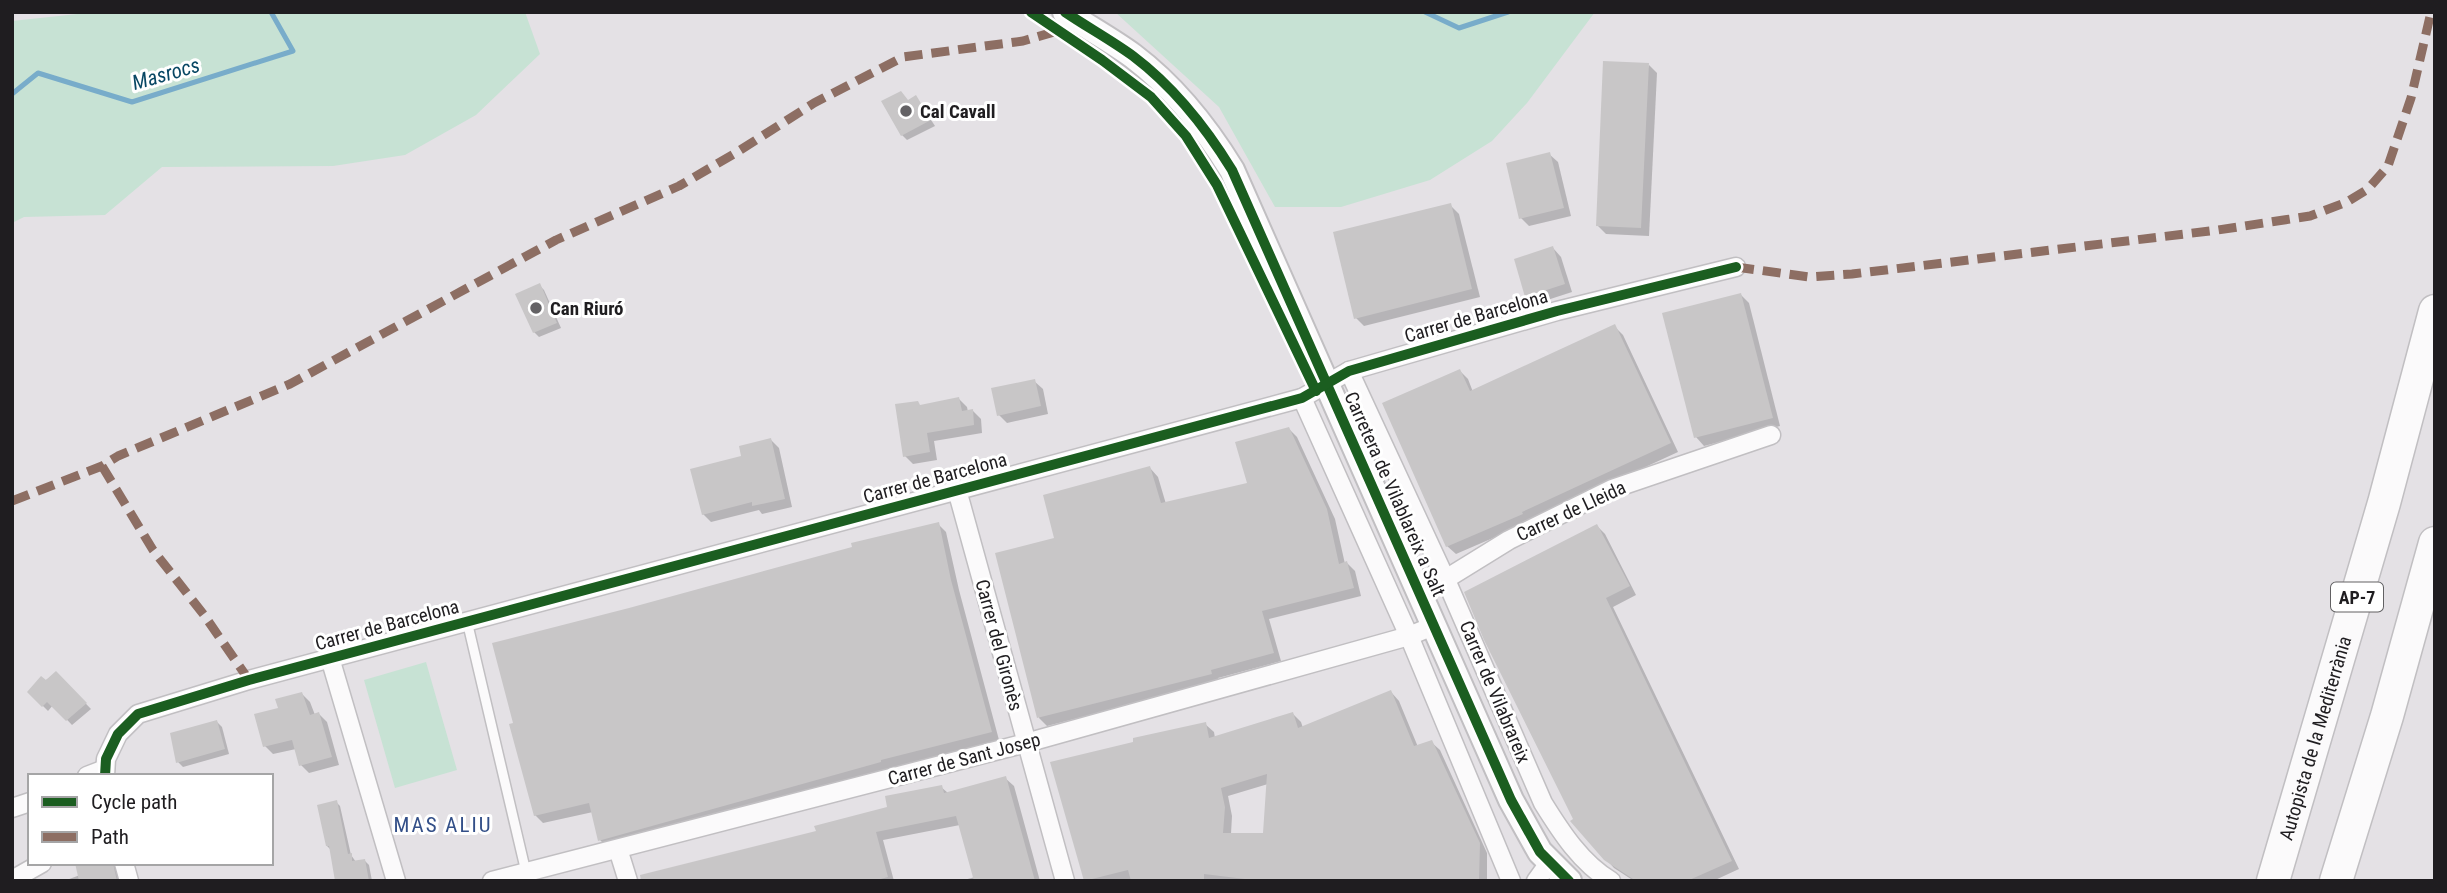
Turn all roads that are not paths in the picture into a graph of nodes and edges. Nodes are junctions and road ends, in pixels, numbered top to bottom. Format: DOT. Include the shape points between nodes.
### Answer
graph roads {
  1 [pos="1065,12"];
  2 [pos="1736,267"];
  3 [pos="2435,311"];
  4 [pos="1349,372"];
  5 [pos="1327,385"];
  6 [pos="1302,398"];
  7 [pos="1771,435"];
  8 [pos="957,490"];
  9 [pos="2435,543"];
  10 [pos="1446,580"];
  11 [pos="1420,595"];
  12 [pos="467,621"];
  13 [pos="1433,626"];
  14 [pos="1409,636"];
  15 [pos="330,659"];
  16 [pos="1026,743"];
  17 [pos="105,772"];
  18 [pos="618,849"];
  19 [pos="38,865"];
  20 [pos="526,872"];
  21 [pos="1542,872"];
  22 [pos="1588,874"];
  23 [pos="12,880"];
  24 [pos="396,881"];
  25 [pos="492,881"];
  26 [pos="628,881"];
  27 [pos="1065,881"];
  28 [pos="1511,881"];
  29 [pos="1569,881"];
  30 [pos="1611,881"];
  31 [pos="2273,881"];
  32 [pos="2336,881"];
  1 -- 5 [label="street, Carretera de Vilablareix a Salt" via="1112,41 1163,82 1211,137 1249,206"];
  2 -- 4 [label="street, Carrer de Barcelona" via="1557,311"];
  3 -- 31 [label="highway, Autopista de la Mediterrània / AP-7"];
  4 -- 5 [label="street, Carrer de Barcelona"];
  4 -- 10 [label="street, Carrer de Vilabrareix"];
  5 -- 6 [label="street, Carrer de Barcelona"];
  5 -- 11 [label="street, Carretera de Vilablareix a Salt"];
  6 -- 8 [label="street, Carrer de Barcelona"];
  6 -- 14 [label="street"];
  7 -- 10 [label="street, Carrer de Lleida" via="1612,489 1509,540"];
  8 -- 12 [label="street, Carrer de Barcelona"];
  8 -- 16 [label="street, Carrer del Gironès"];
  9 -- 32 [label="highway"];
  10 -- 11 [label="street, Carrer de Lleida"];
  10 -- 22 [label="street, Carrer de Vilabrareix" via="1543,803"];
  11 -- 13 [label="street, Carretera de Vilablareix a Salt"];
  12 -- 15 [label="street, Carrer de Barcelona"];
  12 -- 20 [label="lane"];
  13 -- 14 [label="street, Carrer de Sant Josep"];
  13 -- 21 [label="street, Carretera de Vilablareix a Salt"];
  14 -- 16 [label="street, Carrer de Sant Josep"];
  14 -- 28 [label="street"];
  15 -- 17 [label="street, Carrer de Barcelona" via="138,714 118,734"];
  15 -- 24 [label="street"];
  16 -- 18 [label="street, Carrer de Sant Josep"];
  16 -- 27 [label="street, Carrer del Gironès"];
  18 -- 20 [label="street, Carrer de Sant Josep"];
  18 -- 26 [label="street"];
  19 -- 23 [label="street"];
  20 -- 25 [label="street, Carrer de Sant Josep"];
  21 -- 29 [label="street, Carretera de Vilablareix a Salt"];
  22 -- 30 [label="street, Carrer de Vilabrareix"];
}
